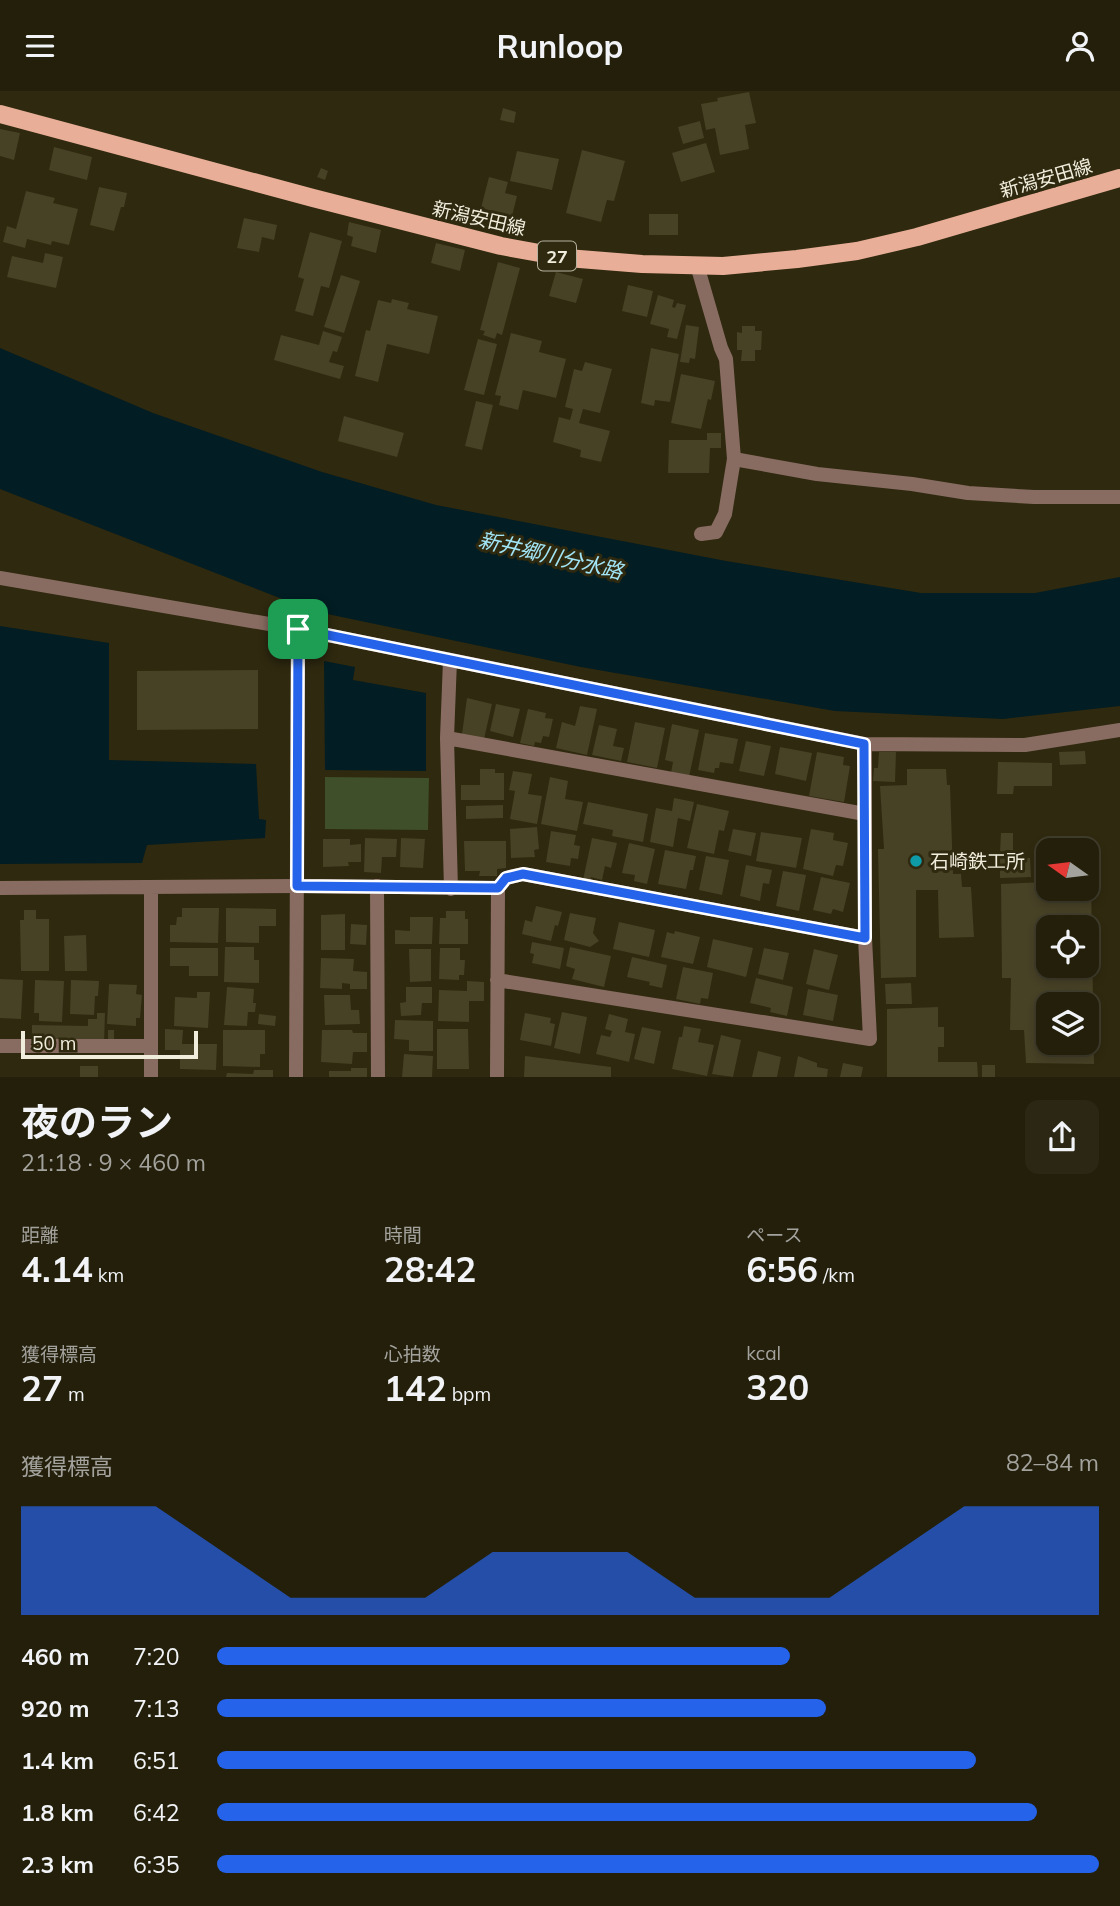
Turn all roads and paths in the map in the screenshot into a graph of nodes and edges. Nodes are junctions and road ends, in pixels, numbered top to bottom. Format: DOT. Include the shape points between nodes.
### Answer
graph roads {
  1 [pos="0,114"];
  2 [pos="1120,178"];
  3 [pos="697,265"];
  4 [pos="734,459"];
  5 [pos="1120,497"];
  6 [pos="701,534"];
  7 [pos="0,578"];
  8 [pos="298,629"];
  9 [pos="450,660"];
  10 [pos="1120,730"];
  11 [pos="447,738"];
  12 [pos="864,744"];
  13 [pos="865,814"];
  14 [pos="297,886"];
  15 [pos="377,886"];
  16 [pos="0,888"];
  17 [pos="151,888"];
  18 [pos="498,888"];
  19 [pos="451,889"];
  20 [pos="865,938"];
  21 [pos="498,979"];
  22 [pos="0,1046"];
  23 [pos="151,1046"];
  24 [pos="151,1076"];
  25 [pos="296,1076"];
  26 [pos="378,1076"];
  27 [pos="497,1076"];
  1 -- 3 [label="main road, 新潟安田線 / 27" via="501,246 567,258"];
  2 -- 3 [label="main road, 新潟安田線 / 27" via="858,251"];
  3 -- 4 [label="street" via="726,359"];
  4 -- 5 [label="street" via="968,493"];
  4 -- 6 [label="street" via="725,514 716,532"];
  7 -- 8 [label="street"];
  8 -- 9 [label="street"];
  8 -- 14 [label="street"];
  9 -- 11 [label="street"];
  9 -- 12 [label="street"];
  10 -- 12 [label="street" via="1025,745"];
  11 -- 13 [label="street"];
  11 -- 19 [label="street"];
  12 -- 13 [label="street"];
  13 -- 20 [label="street"];
  14 -- 15 [label="street"];
  14 -- 17 [label="street"];
  14 -- 25 [label="street"];
  15 -- 19 [label="street"];
  15 -- 26 [label="street"];
  16 -- 17 [label="street"];
  17 -- 23 [label="street"];
  18 -- 19 [label="street"];
  18 -- 20 [label="street" via="506,878 523,874"];
  18 -- 21 [label="street"];
  20 -- 21 [label="street" via="870,1039"];
  21 -- 27 [label="street"];
  22 -- 23 [label="street"];
  23 -- 24 [label="street"];
}
